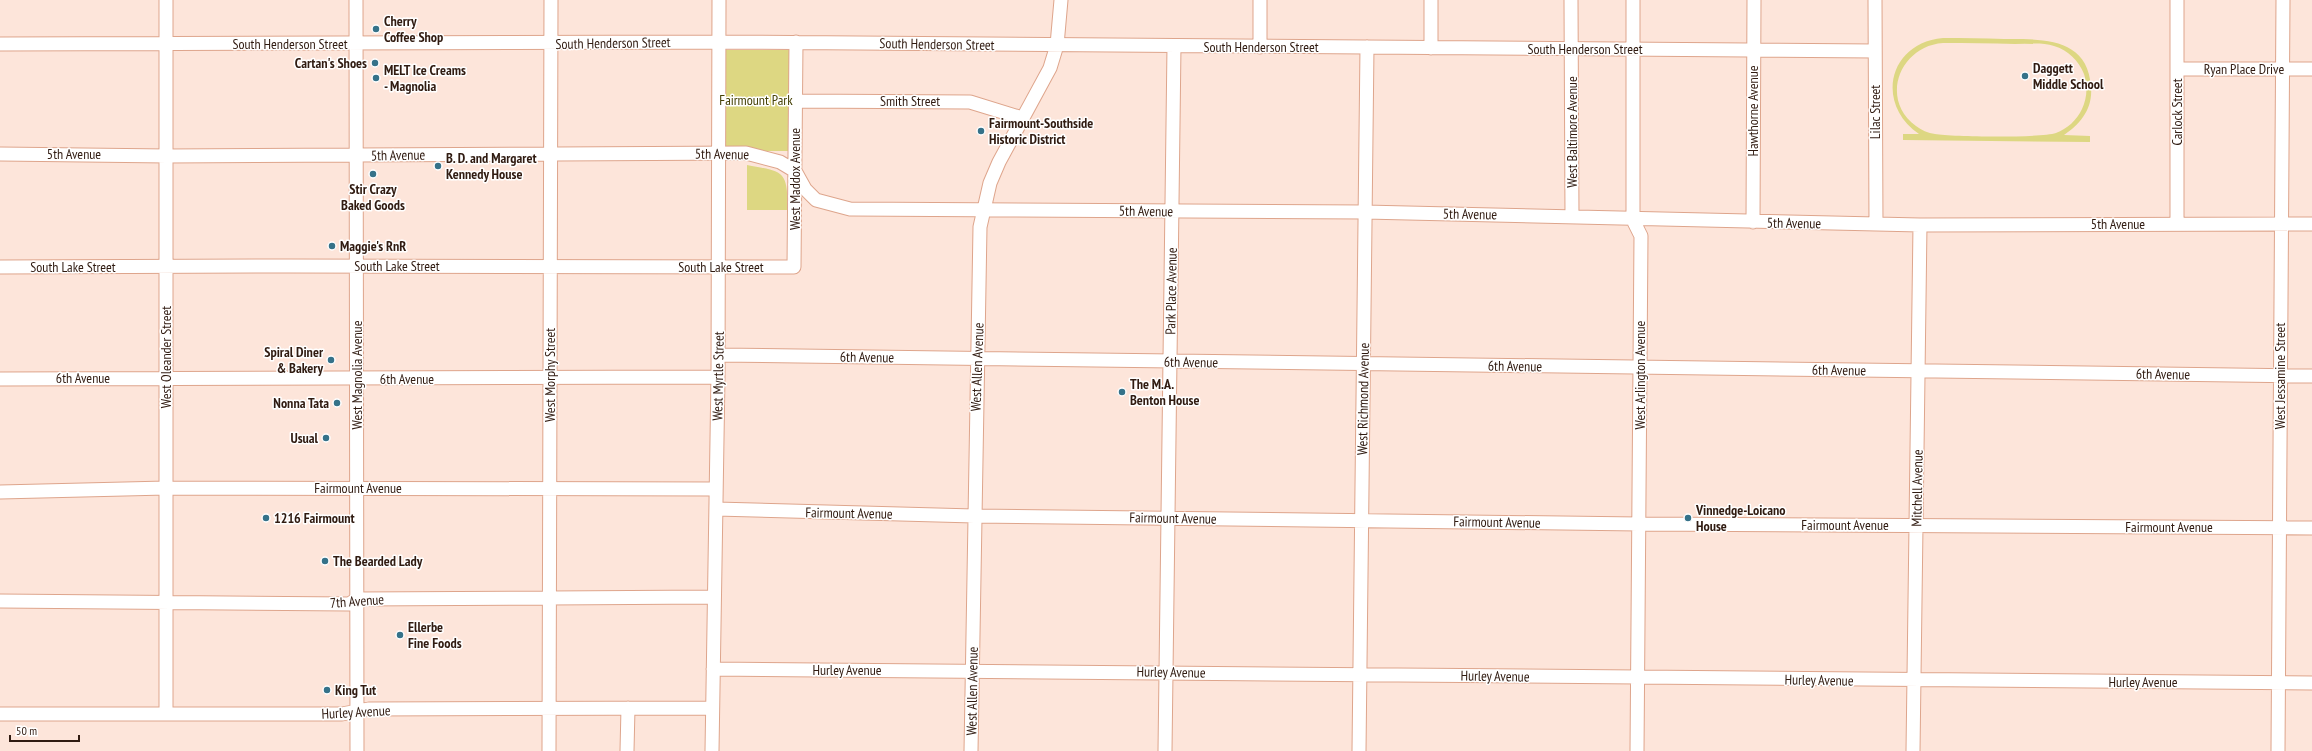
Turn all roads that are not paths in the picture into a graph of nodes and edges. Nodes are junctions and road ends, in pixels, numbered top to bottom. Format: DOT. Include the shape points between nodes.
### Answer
graph roads {
  1 [pos="166,0"];
  2 [pos="356,0"];
  3 [pos="551,0"];
  4 [pos="719,0"];
  5 [pos="1061,0"];
  6 [pos="1260,0"];
  7 [pos="1431,0"];
  8 [pos="1570,0"];
  9 [pos="1633,0"];
  10 [pos="1754,0"];
  11 [pos="1875,0"];
  12 [pos="2177,0"];
  13 [pos="2283,0"];
  14 [pos="719,42"];
  15 [pos="796,42"];
  16 [pos="0,44"];
  17 [pos="166,44"];
  18 [pos="356,44"];
  19 [pos="551,44"];
  20 [pos="1056,45"];
  21 [pos="1174,46"];
  22 [pos="1260,47"];
  23 [pos="1367,47"];
  24 [pos="1430,48"];
  25 [pos="1571,49"];
  26 [pos="1633,49"];
  27 [pos="1754,50"];
  28 [pos="1875,51"];
  29 [pos="2177,69"];
  30 [pos="2282,69"];
  31 [pos="2312,69"];
  32 [pos="796,101"];
  33 [pos="1022,118"];
  34 [pos="0,154"];
  35 [pos="551,154"];
  36 [pos="718,154"];
  37 [pos="356,155"];
  38 [pos="167,156"];
  39 [pos="795,171"];
  40 [pos="984,209"];
  41 [pos="1172,212"];
  42 [pos="1365,212"];
  43 [pos="1572,217"];
  44 [pos="1632,220"];
  45 [pos="1753,222"];
  46 [pos="1876,224"];
  47 [pos="2177,224"];
  48 [pos="2281,224"];
  49 [pos="2312,224"];
  50 [pos="1920,225"];
  51 [pos="356,266"];
  52 [pos="0,267"];
  53 [pos="166,267"];
  54 [pos="550,267"];
  55 [pos="718,267"];
  56 [pos="794,267"];
  57 [pos="718,355"];
  58 [pos="976,359"];
  59 [pos="1170,362"];
  60 [pos="1363,364"];
  61 [pos="1640,367"];
  62 [pos="1918,370"];
  63 [pos="2280,376"];
  64 [pos="2312,376"];
  65 [pos="718,377"];
  66 [pos="166,378"];
  67 [pos="0,379"];
  68 [pos="356,379"];
  69 [pos="550,379"];
  70 [pos="166,488"];
  71 [pos="356,488"];
  72 [pos="550,489"];
  73 [pos="716,489"];
  74 [pos="0,492"];
  75 [pos="716,509"];
  76 [pos="974,516"];
  77 [pos="1168,518"];
  78 [pos="1362,520"];
  79 [pos="1639,524"];
  80 [pos="1916,526"];
  81 [pos="2279,528"];
  82 [pos="2312,528"];
  83 [pos="713,597"];
  84 [pos="356,599"];
  85 [pos="549,599"];
  86 [pos="0,601"];
  87 [pos="166,603"];
  88 [pos="713,669"];
  89 [pos="972,671"];
  90 [pos="1166,672"];
  91 [pos="1360,674"];
  92 [pos="1637,678"];
  93 [pos="1914,681"];
  94 [pos="2278,682"];
  95 [pos="2312,683"];
  96 [pos="628,708"];
  97 [pos="712,708"];
  98 [pos="549,709"];
  99 [pos="357,712"];
  100 [pos="0,714"];
  101 [pos="166,714"];
  102 [pos="357,751"];
  103 [pos="549,751"];
  104 [pos="627,751"];
  105 [pos="712,751"];
  106 [pos="971,751"];
  107 [pos="1165,751"];
  108 [pos="1359,751"];
  109 [pos="1637,751"];
  110 [pos="1913,751"];
  111 [pos="2278,751"];
  1 -- 17 [label="street, West Oleander Street"];
  2 -- 18 [label="street, West Magnolia Avenue"];
  3 -- 19 [label="street, West Morphy Street"];
  4 -- 14 [label="street, West Myrtle Street"];
  5 -- 20 [label="street, West Allen Avenue"];
  6 -- 22 [label="street"];
  7 -- 24 [label="street"];
  8 -- 25 [label="street, West Baltimore Avenue"];
  9 -- 26 [label="street, West Arlington Avenue"];
  10 -- 27 [label="street, Hawthorne Avenue"];
  11 -- 28 [label="street, Lilac Street"];
  12 -- 29 [label="street, Carlock Street"];
  13 -- 30 [label="street, West Jessamine Street"];
  14 -- 15 [label="street, South Henderson Street"];
  14 -- 19 [label="street, South Henderson Street"];
  14 -- 36 [label="street, West Myrtle Street"];
  15 -- 20 [label="street, South Henderson Street"];
  15 -- 32 [label="street, West Maddox Avenue"];
  16 -- 17 [label="street, South Henderson Street"];
  17 -- 18 [label="street, South Henderson Street"];
  17 -- 38 [label="street, West Oleander Street"];
  18 -- 19 [label="street, South Henderson Street"];
  18 -- 37 [label="street, West Magnolia Avenue"];
  19 -- 35 [label="street, West Morphy Street"];
  20 -- 21 [label="street, South Henderson Street"];
  20 -- 33 [label="street, West Allen Avenue" via="1050,68"];
  21 -- 22 [label="street, South Henderson Street"];
  21 -- 41 [label="street, Park Place Avenue"];
  22 -- 23 [label="street, South Henderson Street"];
  23 -- 24 [label="street, South Henderson Street"];
  23 -- 42 [label="street, West Richmond Avenue"];
  24 -- 25 [label="street, South Henderson Street"];
  25 -- 26 [label="street, South Henderson Street"];
  25 -- 43 [label="street, West Baltimore Avenue"];
  26 -- 27 [label="street, South Henderson Street"];
  26 -- 44 [label="street, West Arlington Avenue"];
  27 -- 28 [label="street, South Henderson Street"];
  27 -- 45 [label="street, Hawthorne Avenue"];
  28 -- 46 [label="street, Lilac Street"];
  29 -- 30 [label="street, Ryan Place Drive"];
  29 -- 47 [label="street, Carlock Street"];
  30 -- 31 [label="street, Ryan Place Drive"];
  30 -- 48 [label="street, West Jessamine Street"];
  32 -- 33 [label="street, Smith Street" via="970,102"];
  32 -- 39 [label="street, West Maddox Avenue"];
  33 -- 40 [label="street, West Allen Avenue" via="990,183"];
  34 -- 38 [label="street, 5th Avenue"];
  35 -- 36 [label="street, 5th Avenue"];
  35 -- 37 [label="street, 5th Avenue"];
  35 -- 54 [label="street, West Morphy Street"];
  36 -- 39 [label="street, 5th Avenue" via="746,153 765,156"];
  36 -- 55 [label="street, West Myrtle Street"];
  37 -- 38 [label="street, 5th Avenue"];
  37 -- 51 [label="street, West Magnolia Avenue"];
  38 -- 53 [label="street, West Oleander Street"];
  39 -- 40 [label="street, 5th Avenue" via="805,189 816,200 829,205 850,209"];
  39 -- 56 [label="street, West Maddox Avenue"];
  40 -- 41 [label="street, 5th Avenue"];
  40 -- 58 [label="street, West Allen Avenue" via="980,227"];
  41 -- 42 [label="street, 5th Avenue"];
  41 -- 59 [label="street, Park Place Avenue"];
  42 -- 43 [label="street, 5th Avenue"];
  42 -- 60 [label="street, West Richmond Avenue"];
  43 -- 44 [label="street, 5th Avenue"];
  44 -- 45 [label="street, 5th Avenue"];
  44 -- 61 [label="street, West Arlington Avenue" via="1641,236"];
  45 -- 46 [label="street, 5th Avenue"];
  46 -- 50 [label="street, 5th Avenue"];
  47 -- 48 [label="street, 5th Avenue"];
  47 -- 50 [label="street, 5th Avenue"];
  48 -- 49 [label="street, 5th Avenue"];
  48 -- 63 [label="street, West Jessamine Street"];
  50 -- 62 [label="street, Mitchell Avenue"];
  51 -- 53 [label="street, South Lake Street"];
  51 -- 54 [label="street, South Lake Street"];
  51 -- 68 [label="street, West Magnolia Avenue"];
  52 -- 53 [label="street, South Lake Street"];
  53 -- 66 [label="street, West Oleander Street"];
  54 -- 55 [label="street, South Lake Street"];
  54 -- 69 [label="street, West Morphy Street"];
  55 -- 56 [label="street, South Lake Street"];
  55 -- 57 [label="street, West Myrtle Street"];
  57 -- 58 [label="street, 6th Avenue"];
  57 -- 65 [label="street, West Myrtle Street"];
  58 -- 59 [label="street, 6th Avenue"];
  58 -- 76 [label="street, West Allen Avenue"];
  59 -- 60 [label="street, 6th Avenue"];
  59 -- 77 [label="street, Park Place Avenue"];
  60 -- 61 [label="street, 6th Avenue"];
  60 -- 78 [label="street, West Richmond Avenue"];
  61 -- 62 [label="street, 6th Avenue"];
  61 -- 79 [label="street, West Arlington Avenue"];
  62 -- 63 [label="street, 6th Avenue"];
  62 -- 80 [label="street, Mitchell Avenue"];
  63 -- 64 [label="street, 6th Avenue"];
  63 -- 81 [label="street, West Jessamine Street"];
  65 -- 69 [label="street, 6th Avenue"];
  65 -- 73 [label="street, West Myrtle Street"];
  66 -- 67 [label="street, 6th Avenue"];
  66 -- 68 [label="street, 6th Avenue"];
  66 -- 70 [label="street, West Oleander Street"];
  68 -- 69 [label="street, 6th Avenue"];
  68 -- 71 [label="street, West Magnolia Avenue"];
  69 -- 72 [label="street, West Morphy Street"];
  70 -- 71 [label="street, Fairmount Avenue"];
  70 -- 74 [label="street, Fairmount Avenue"];
  70 -- 87 [label="street, West Oleander Street"];
  71 -- 72 [label="street, Fairmount Avenue"];
  71 -- 84 [label="street, West Magnolia Avenue"];
  72 -- 73 [label="street, Fairmount Avenue"];
  72 -- 85 [label="street, West Morphy Street"];
  73 -- 75 [label="street, West Myrtle Street"];
  75 -- 76 [label="street, Fairmount Avenue"];
  75 -- 83 [label="street, West Myrtle Street"];
  76 -- 77 [label="street, Fairmount Avenue"];
  76 -- 89 [label="street, West Allen Avenue"];
  77 -- 78 [label="street, Fairmount Avenue"];
  77 -- 90 [label="street, Park Place Avenue"];
  78 -- 79 [label="street, Fairmount Avenue"];
  78 -- 91 [label="street, West Richmond Avenue"];
  79 -- 80 [label="street, Fairmount Avenue"];
  79 -- 92 [label="street, West Arlington Avenue"];
  80 -- 81 [label="street, Fairmount Avenue"];
  80 -- 93 [label="street, Mitchell Avenue"];
  81 -- 82 [label="street, Fairmount Avenue"];
  81 -- 94 [label="street, West Jessamine Street"];
  83 -- 85 [label="street, 7th Avenue"];
  83 -- 88 [label="street, West Myrtle Street"];
  84 -- 85 [label="street, 7th Avenue"];
  84 -- 87 [label="street, 7th Avenue" via="349,604"];
  84 -- 99 [label="street, West Magnolia Avenue"];
  85 -- 98 [label="street, West Morphy Street"];
  86 -- 87 [label="street, 7th Avenue"];
  87 -- 101 [label="street, West Oleander Street"];
  88 -- 89 [label="street, Hurley Avenue"];
  88 -- 97 [label="street, West Myrtle Street"];
  89 -- 90 [label="street, Hurley Avenue"];
  89 -- 106 [label="street, West Allen Avenue"];
  90 -- 91 [label="street, Hurley Avenue"];
  90 -- 107 [label="street, Park Place Avenue"];
  91 -- 92 [label="street, Hurley Avenue"];
  91 -- 108 [label="street, West Richmond Avenue"];
  92 -- 93 [label="street, Hurley Avenue"];
  92 -- 109 [label="street, West Arlington Avenue"];
  93 -- 94 [label="street, Hurley Avenue"];
  93 -- 110 [label="street, Mitchell Avenue"];
  94 -- 95 [label="street, Hurley Avenue"];
  94 -- 111 [label="street, West Jessamine Street"];
  96 -- 97 [label="street, Hurley Avenue"];
  96 -- 98 [label="street, Hurley Avenue"];
  96 -- 104 [label="street"];
  97 -- 105 [label="street, West Myrtle Street"];
  98 -- 99 [label="street, Hurley Avenue" via="369,709"];
  98 -- 103 [label="street, West Morphy Street"];
  99 -- 101 [label="street, Hurley Avenue"];
  99 -- 102 [label="street, West Magnolia Avenue"];
  100 -- 101 [label="street, Hurley Avenue"];
}
